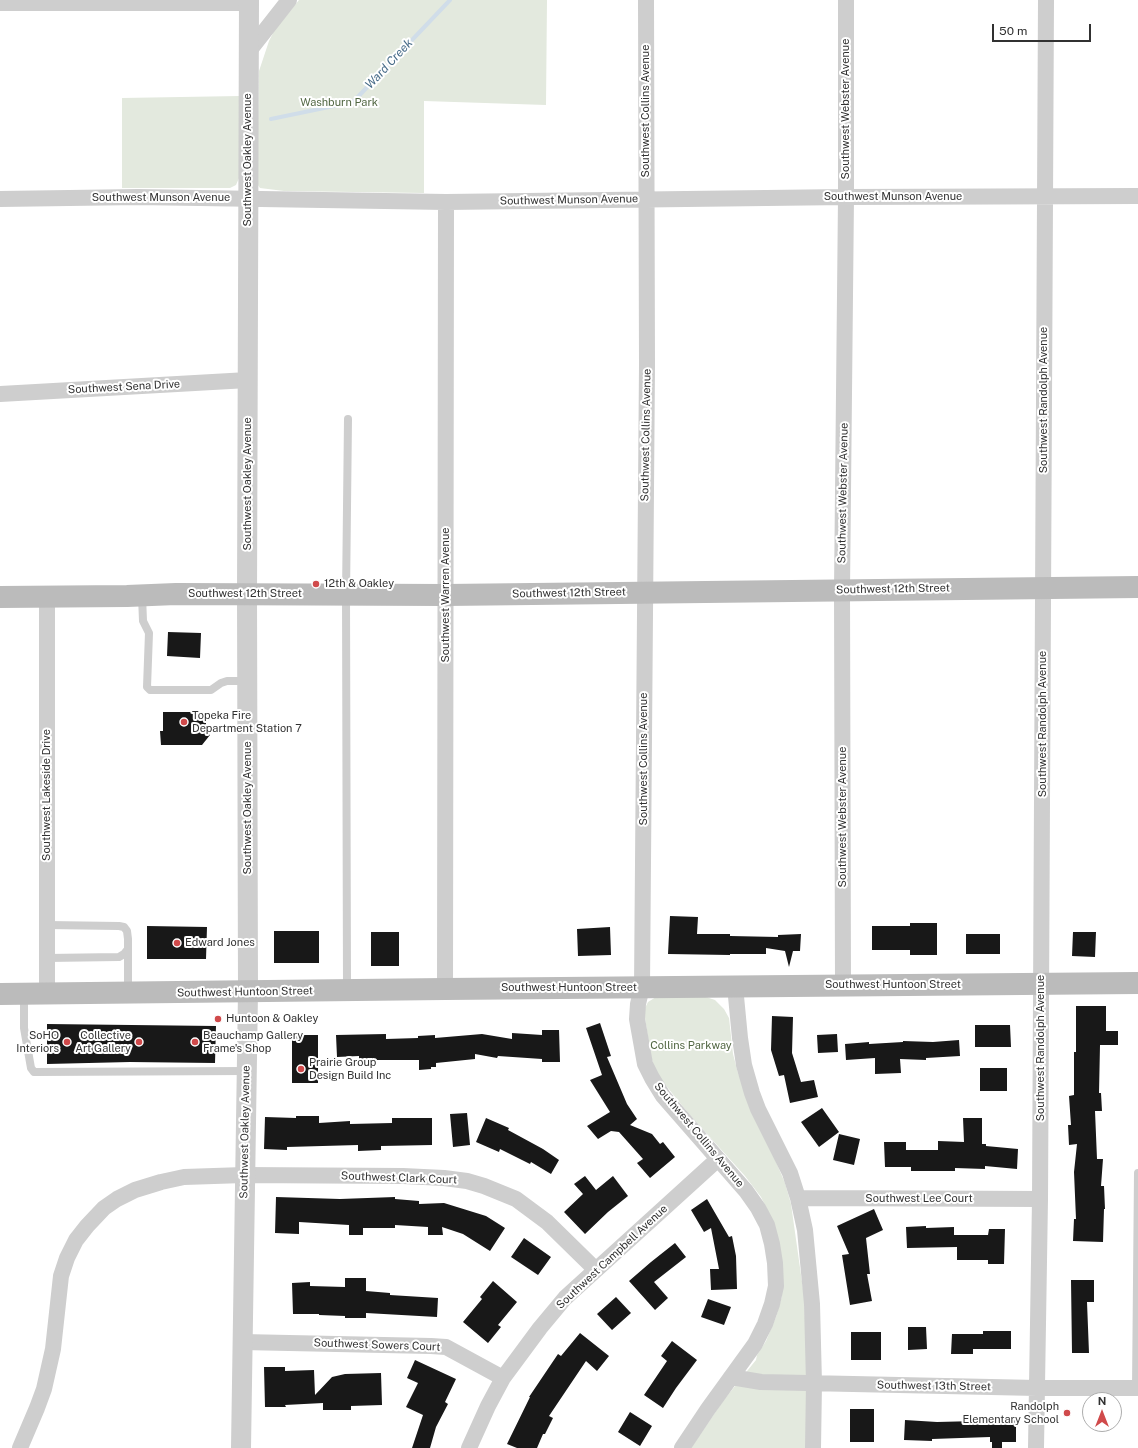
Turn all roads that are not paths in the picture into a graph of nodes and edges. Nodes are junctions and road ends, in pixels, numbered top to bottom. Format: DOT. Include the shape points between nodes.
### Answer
graph roads {
  1 [pos="289,0"];
  2 [pos="646,0"];
  3 [pos="846,0"];
  4 [pos="1046,0"];
  5 [pos="249,2"];
  6 [pos="0,3"];
  7 [pos="249,51"];
  8 [pos="846,196"];
  9 [pos="1045,196"];
  10 [pos="1138,196"];
  11 [pos="248,198"];
  12 [pos="647,198"];
  13 [pos="0,199"];
  14 [pos="446,202"];
  15 [pos="248,380"];
  16 [pos="0,394"];
  17 [pos="348,420"];
  18 [pos="1138,587"];
  19 [pos="1043,588"];
  20 [pos="842,590"];
  21 [pos="645,592"];
  22 [pos="247,594"];
  23 [pos="446,594"];
  24 [pos="142,595"];
  25 [pos="346,595"];
  26 [pos="0,597"];
  27 [pos="47,597"];
  28 [pos="247,681"];
  29 [pos="47,925"];
  30 [pos="128,949"];
  31 [pos="47,958"];
  32 [pos="1138,983"];
  33 [pos="1042,984"];
  34 [pos="734,986"];
  35 [pos="843,986"];
  36 [pos="642,987"];
  37 [pos="444,989"];
  38 [pos="347,990"];
  39 [pos="248,992"];
  40 [pos="128,993"];
  41 [pos="0,994"];
  42 [pos="24,994"];
  43 [pos="47,994"];
  44 [pos="246,1071"];
  45 [pos="718,1158"];
  46 [pos="1138,1173"];
  47 [pos="244,1174"];
  48 [pos="798,1198"];
  49 [pos="1040,1200"];
  50 [pos="596,1270"];
  51 [pos="242,1342"];
  52 [pos="731,1377"];
  53 [pos="503,1378"];
  54 [pos="814,1384"];
  55 [pos="1037,1388"];
  56 [pos="1137,1388"];
  57 [pos="20,1448"];
  58 [pos="241,1448"];
  59 [pos="469,1448"];
  60 [pos="682,1448"];
  61 [pos="813,1448"];
  62 [pos="1036,1448"];
  1 -- 7 [label="street"];
  2 -- 12 [label="street, Southwest Collins Avenue"];
  3 -- 8 [label="street, Southwest Webster Avenue"];
  4 -- 9 [label="street, Southwest Randolph Avenue"];
  5 -- 6 [label="street"];
  5 -- 7 [label="street, Southwest Oakley Avenue"];
  7 -- 11 [label="street, Southwest Oakley Avenue"];
  8 -- 9 [label="street, Southwest Munson Avenue"];
  8 -- 12 [label="street, Southwest Munson Avenue"];
  8 -- 20 [label="street, Southwest Webster Avenue"];
  9 -- 10 [label="street, Southwest Munson Avenue"];
  9 -- 19 [label="street, Southwest Randolph Avenue"];
  11 -- 13 [label="street, Southwest Munson Avenue"];
  11 -- 14 [label="street, Southwest Munson Avenue"];
  11 -- 15 [label="street, Southwest Oakley Avenue"];
  12 -- 14 [label="street, Southwest Munson Avenue"];
  12 -- 21 [label="street, Southwest Collins Avenue"];
  14 -- 23 [label="street, Southwest Warren Avenue"];
  15 -- 16 [label="street, Southwest Sena Drive"];
  15 -- 22 [label="street, Southwest Oakley Avenue"];
  17 -- 25 [label="lane"];
  18 -- 19 [label="main road, Southwest 12th Street"];
  19 -- 20 [label="main road, Southwest 12th Street"];
  19 -- 33 [label="street, Southwest Randolph Avenue"];
  20 -- 21 [label="main road, Southwest 12th Street"];
  20 -- 35 [label="street, Southwest Webster Avenue"];
  21 -- 23 [label="main road, Southwest 12th Street"];
  21 -- 36 [label="street, Southwest Collins Avenue"];
  22 -- 24 [label="main road, Southwest 12th Street"];
  22 -- 25 [label="main road, Southwest 12th Street"];
  22 -- 28 [label="street, Southwest Oakley Avenue"];
  23 -- 25 [label="main road, Southwest 12th Street"];
  23 -- 37 [label="street, Southwest Warren Avenue"];
  24 -- 27 [label="main road, Southwest 12th Street"];
  24 -- 28 [label="lane" via="142,616 149,633 147,687 150,690 211,690 227,681"];
  25 -- 38 [label="lane"];
  26 -- 27 [label="main road, Southwest 12th Street"];
  27 -- 29 [label="street, Southwest Lakeside Drive"];
  28 -- 39 [label="street, Southwest Oakley Avenue"];
  29 -- 30 [label="lane" via="124,927 127,931"];
  29 -- 31 [label="street, Southwest Lakeside Drive"];
  30 -- 31 [label="lane" via="119,957"];
  30 -- 40 [label="lane"];
  31 -- 43 [label="street, Southwest Lakeside Drive"];
  32 -- 33 [label="main road, Southwest Huntoon Street"];
  33 -- 35 [label="main road, Southwest Huntoon Street"];
  33 -- 49 [label="street, Southwest Randolph Avenue"];
  34 -- 35 [label="main road, Southwest Huntoon Street"];
  34 -- 36 [label="main road, Southwest Huntoon Street"];
  34 -- 48 [label="street" via="744,1065 752,1093 790,1173"];
  36 -- 37 [label="main road, Southwest Huntoon Street"];
  36 -- 45 [label="street, Southwest Collins Avenue" via="637,1019 645,1064 663,1096"];
  37 -- 38 [label="main road, Southwest Huntoon Street"];
  38 -- 39 [label="main road, Southwest Huntoon Street"];
  39 -- 40 [label="main road, Southwest Huntoon Street"];
  39 -- 44 [label="street, Southwest Oakley Avenue"];
  40 -- 43 [label="main road, Southwest Huntoon Street"];
  41 -- 42 [label="main road, Southwest Huntoon Street"];
  42 -- 43 [label="main road, Southwest Huntoon Street"];
  42 -- 44 [label="lane" via="24,1028 31,1068 34,1072"];
  44 -- 47 [label="street, Southwest Oakley Avenue"];
  45 -- 50 [label="street, Southwest Campbell Avenue"];
  45 -- 52 [label="street, Southwest Collins Avenue" via="758,1208 767,1225 775,1263 776,1286 766,1324"];
  46 -- 56 [label="lane"];
  47 -- 50 [label="street, Southwest Clark Court" via="403,1176 467,1181 516,1199 547,1222"];
  47 -- 51 [label="street, Southwest Oakley Avenue"];
  47 -- 57 [label="street, Southwest Clark Court" via="184,1177 134,1190 104,1208 86,1226 76,1240 61,1276 52,1349 45,1381 38,1408"];
  48 -- 49 [label="street, Southwest Lee Court"];
  48 -- 54 [label="street" via="809,1265"];
  49 -- 55 [label="street, Southwest Randolph Avenue"];
  50 -- 53 [label="street, Southwest Campbell Avenue" via="565,1298"];
  51 -- 53 [label="street, Southwest Sowers Court" via="446,1347"];
  51 -- 58 [label="street, Southwest Oakley Avenue"];
  52 -- 54 [label="street, Southwest 13th Street" via="761,1382"];
  52 -- 60 [label="street, Southwest Collins Avenue"];
  53 -- 59 [label="street, Southwest Campbell Avenue"];
  54 -- 55 [label="street, Southwest 13th Street"];
  54 -- 61 [label="street"];
  55 -- 56 [label="street, Southwest 13th Street"];
  55 -- 62 [label="street, Southwest Randolph Avenue"];
}
